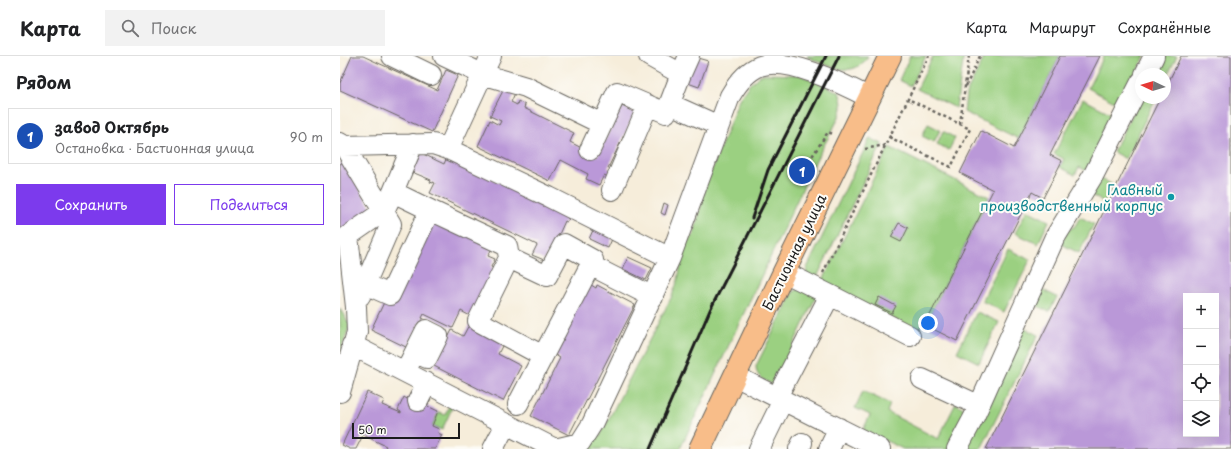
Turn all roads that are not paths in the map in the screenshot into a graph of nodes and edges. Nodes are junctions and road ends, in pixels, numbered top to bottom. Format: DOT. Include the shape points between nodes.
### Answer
graph roads {
  1 [pos="444,56"];
  2 [pos="491,56"];
  3 [pos="649,56"];
  4 [pos="890,56"];
  5 [pos="1154,56"];
  6 [pos="397,57"];
  7 [pos="755,59"];
  8 [pos="685,65"];
  9 [pos="1148,68"];
  10 [pos="482,74"];
  11 [pos="431,75"];
  12 [pos="1135,94"];
  13 [pos="870,98"];
  14 [pos="670,104"];
  15 [pos="648,105"];
  16 [pos="602,124"];
  17 [pos="719,126"];
  18 [pos="342,144"];
  19 [pos="413,144"];
  20 [pos="448,149"];
  21 [pos="590,150"];
  22 [pos="612,190"];
  23 [pos="393,192"];
  24 [pos="430,210"];
  25 [pos="384,212"];
  26 [pos="509,258"];
  27 [pos="670,258"];
  28 [pos="590,265"];
  29 [pos="784,272"];
  30 [pos="365,284"];
  31 [pos="823,291"];
  32 [pos="653,297"];
  33 [pos="356,307"];
  34 [pos="910,336"];
  35 [pos="352,345"];
  36 [pos="415,352"];
  37 [pos="543,356"];
  38 [pos="405,372"];
  39 [pos="735,376"];
  40 [pos="922,379"];
  41 [pos="426,383"];
  42 [pos="340,392"];
  43 [pos="780,399"];
  44 [pos="418,401"];
  45 [pos="518,404"];
  46 [pos="978,405"];
  47 [pos="506,424"];
  48 [pos="839,428"];
  49 [pos="573,447"];
  50 [pos="493,449"];
  51 [pos="700,449"];
  52 [pos="759,449"];
  53 [pos="829,449"];
  54 [pos="880,449"];
  55 [pos="957,449"];
  1 -- 10 [label="lane"];
  2 -- 10 [label="lane"];
  3 -- 8 [label="lane"];
  4 -- 13 [label="main road, Бастионная улица"];
  5 -- 9 [label="lane"];
  6 -- 11 [label="lane"];
  7 -- 13 [label="lane" via="802,69 838,82"];
  7 -- 17 [label="lane" via="753,69 730,96"];
  8 -- 14 [label="lane"];
  10 -- 16 [label="lane" via="526,87"];
  10 -- 20 [label="lane"];
  12 -- 46 [label="lane" via="1094,174 1054,239"];
  13 -- 29 [label="main road, Бастионная улица"];
  14 -- 15 [label="lane" via="666,113"];
  14 -- 17 [label="lane"];
  15 -- 16 [label="lane" via="617,92"];
  15 -- 22 [label="lane"];
  16 -- 21 [label="lane"];
  17 -- 27 [label="lane"];
  18 -- 19 [label="lane"];
  18 -- 25 [label="lane"];
  19 -- 20 [label="lane" via="433,144"];
  19 -- 23 [label="lane"];
  20 -- 27 [label="lane"];
  23 -- 24 [label="lane"];
  23 -- 25 [label="lane"];
  24 -- 26 [label="lane" via="507,246"];
  24 -- 30 [label="lane" via="390,295"];
  25 -- 30 [label="lane" via="391,224"];
  25 -- 33 [label="lane" via="348,236"];
  26 -- 28 [label="lane" via="547,276 564,244 593,260"];
  26 -- 37 [label="lane" via="478,321"];
  27 -- 32 [label="lane"];
  28 -- 32 [label="lane"];
  28 -- 37 [label="lane"];
  29 -- 31 [label="lane"];
  29 -- 39 [label="main road, Бастионная улица"];
  30 -- 33 [label="lane"];
  31 -- 34 [label="lane"];
  31 -- 43 [label="lane"];
  32 -- 49 [label="lane" via="592,424 580,443"];
  33 -- 35 [label="lane" via="357,332"];
  35 -- 38 [label="lane"];
  35 -- 42 [label="lane"];
  36 -- 38 [label="lane"];
  37 -- 45 [label="lane"];
  38 -- 41 [label="lane"];
  39 -- 43 [label="lane"];
  39 -- 51 [label="main road, Бастионная улица"];
  40 -- 46 [label="lane"];
  41 -- 44 [label="lane"];
  41 -- 47 [label="lane"];
  43 -- 48 [label="lane"];
  43 -- 52 [label="lane"];
  46 -- 55 [label="lane"];
  47 -- 49 [label="lane" via="555,449"];
  47 -- 50 [label="lane"];
  48 -- 53 [label="lane"];
  48 -- 54 [label="lane"];
}
